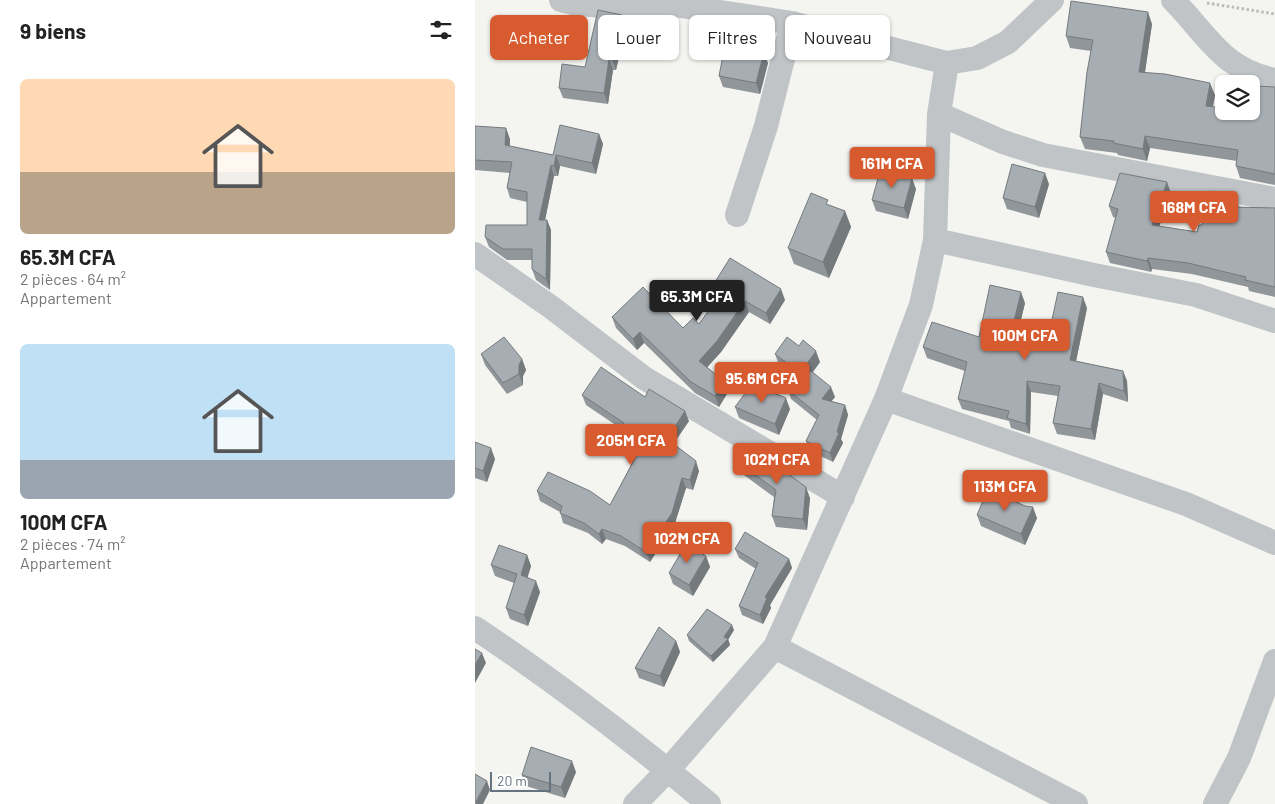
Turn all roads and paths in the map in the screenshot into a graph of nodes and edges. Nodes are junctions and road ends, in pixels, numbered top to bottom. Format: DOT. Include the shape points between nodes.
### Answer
graph roads {
  1 [pos="561,0"];
  2 [pos="1051,0"];
  3 [pos="1173,0"];
  4 [pos="676,2"];
  5 [pos="1202,2"];
  6 [pos="1275,14"];
  7 [pos="785,22"];
  8 [pos="890,49"];
  9 [pos="785,51"];
  10 [pos="947,64"];
  11 [pos="1275,80"];
  12 [pos="939,114"];
  13 [pos="1275,199"];
  14 [pos="737,214"];
  15 [pos="935,240"];
  16 [pos="475,254"];
  17 [pos="1275,321"];
  18 [pos="886,399"];
  19 [pos="843,498"];
  20 [pos="1275,542"];
  21 [pos="475,628"];
  22 [pos="775,647"];
  23 [pos="1275,661"];
  24 [pos="668,770"];
  25 [pos="635,804"];
  26 [pos="709,804"];
  27 [pos="1076,804"];
  28 [pos="1215,804"];
  1 -- 4 [label="street" via="619,7"];
  2 -- 10 [label="street" via="1008,42 977,58"];
  3 -- 11 [label="street" via="1226,59 1254,76"];
  4 -- 7 [label="street"];
  5 -- 6 [label="path"];
  8 -- 10 [label="street"];
  9 -- 14 [label="street" via="766,126"];
  10 -- 12 [label="street"];
  12 -- 13 [label="street" via="1003,142 1053,157"];
  12 -- 15 [label="street"];
  15 -- 17 [label="street" via="1196,295"];
  15 -- 18 [label="street" via="921,305"];
  16 -- 19 [label="street" via="644,378"];
  18 -- 19 [label="street"];
  18 -- 20 [label="street" via="1186,504"];
  19 -- 22 [label="street"];
  21 -- 24 [label="street"];
  22 -- 24 [label="street"];
  22 -- 27 [label="street"];
  23 -- 28 [label="street" via="1239,758"];
  24 -- 25 [label="street"];
  24 -- 26 [label="street"];
}
